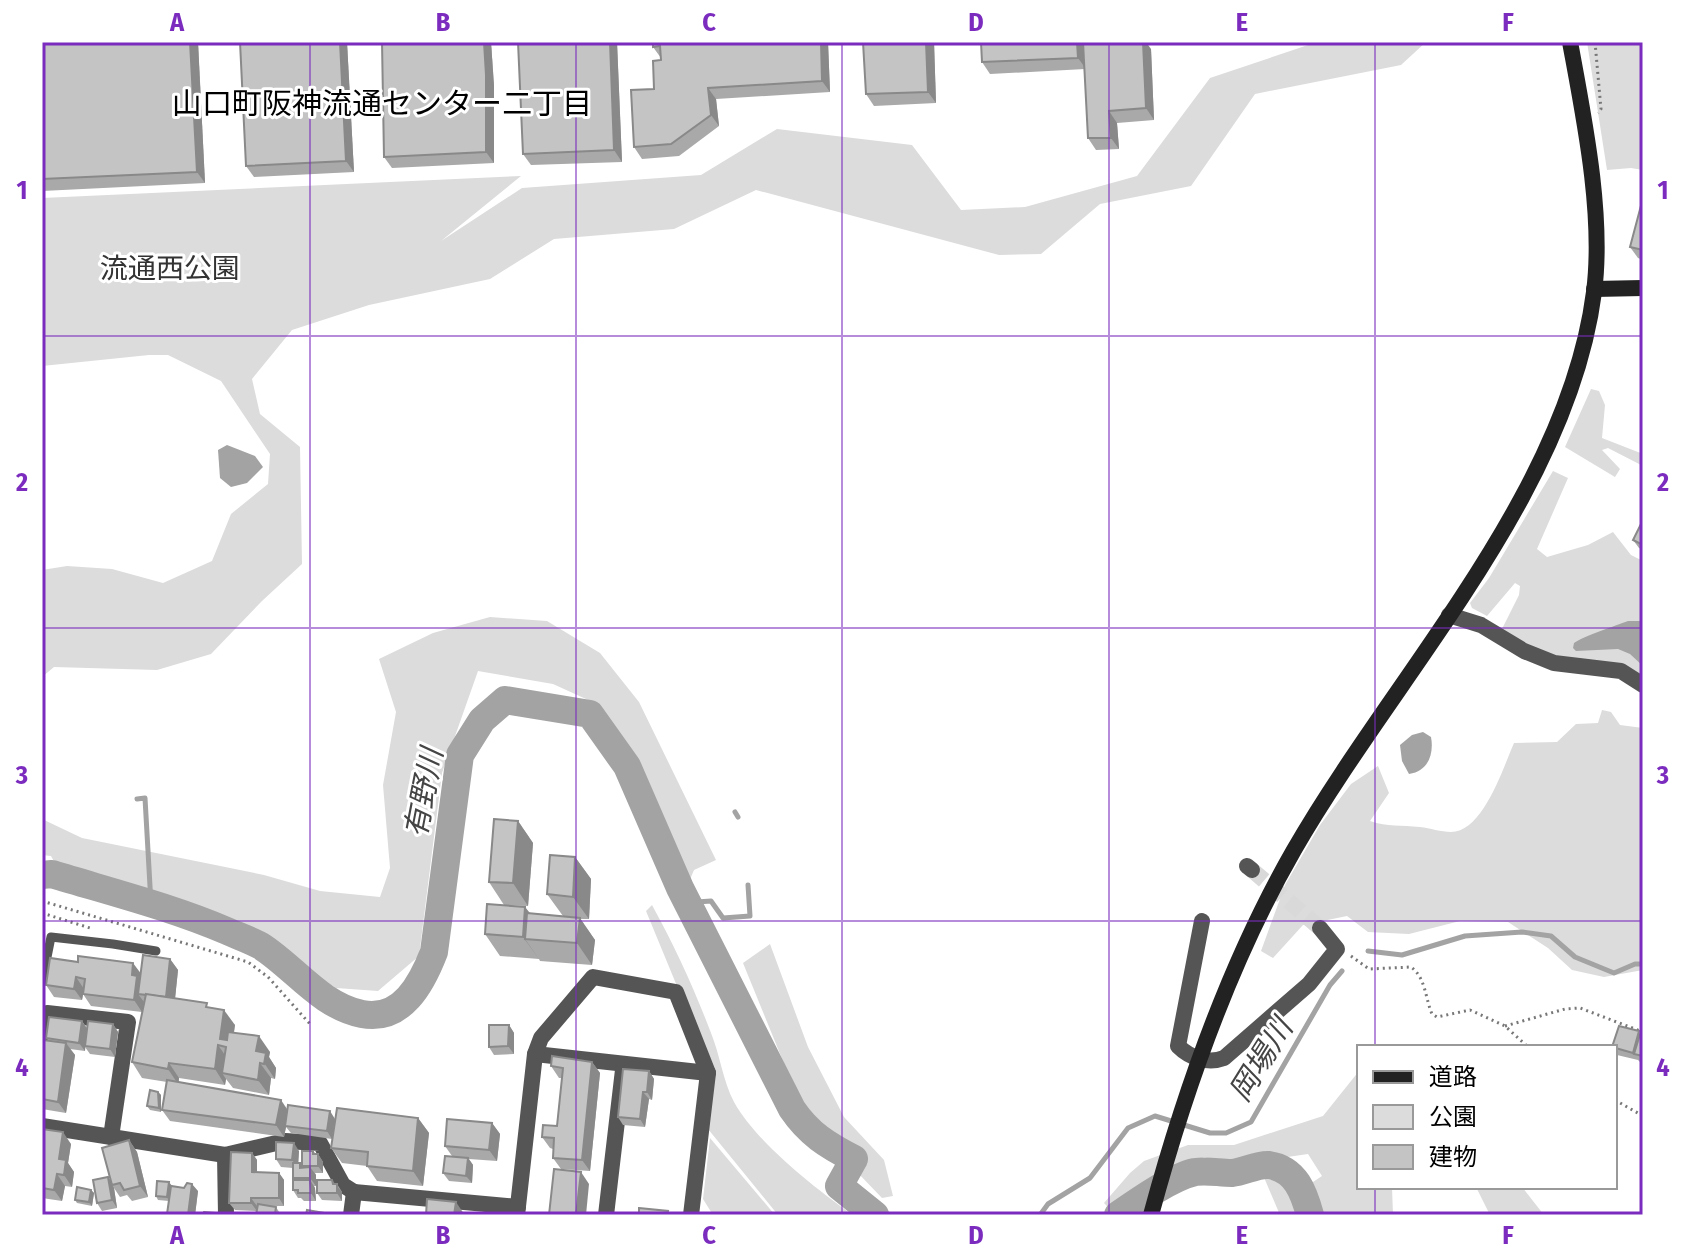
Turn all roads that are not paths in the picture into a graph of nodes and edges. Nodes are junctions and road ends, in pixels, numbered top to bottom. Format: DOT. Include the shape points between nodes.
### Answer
graph roads {
  1 [pos="1570,42"];
  2 [pos="1643,288"];
  3 [pos="1594,289"];
  4 [pos="1449,615"];
  5 [pos="1643,685"];
  6 [pos="1202,921"];
  7 [pos="1320,928"];
  8 [pos="156,951"];
  9 [pos="42,982"];
  10 [pos="45,1010"];
  11 [pos="42,1046"];
  12 [pos="535,1054"];
  13 [pos="1199,1059"];
  14 [pos="624,1064"];
  15 [pos="708,1073"];
  16 [pos="42,1126"];
  17 [pos="111,1137"];
  18 [pos="225,1155"];
  19 [pos="354,1192"];
  20 [pos="517,1211"];
  21 [pos="226,1215"];
  22 [pos="351,1215"];
  23 [pos="606,1215"];
  24 [pos="691,1215"];
  25 [pos="1151,1215"];
  1 -- 3 [label="street" via="1594,216"];
  2 -- 3 [label="street"];
  3 -- 4 [label="street" via="1578,366 1552,435 1518,505"];
  4 -- 5 [label="street" via="1481,625 1554,663 1621,671"];
  4 -- 13 [label="street" via="1295,849"];
  6 -- 13 [label="street" via="1178,1046"];
  7 -- 13 [label="street" via="1337,949 1309,984 1224,1058"];
  8 -- 9 [label="lane" via="51,937"];
  10 -- 11 [label="street"];
  10 -- 17 [label="street" via="128,1022"];
  12 -- 14 [label="street"];
  12 -- 15 [label="street" via="541,1038 593,977 676,992"];
  12 -- 20 [label="street"];
  13 -- 25 [label="street"];
  14 -- 15 [label="street"];
  14 -- 23 [label="street"];
  15 -- 24 [label="street"];
  16 -- 17 [label="street"];
  17 -- 18 [label="street"];
  18 -- 19 [label="street" via="285,1141 320,1143 343,1185"];
  18 -- 21 [label="street"];
  19 -- 20 [label="street"];
  19 -- 22 [label="street"];
}
